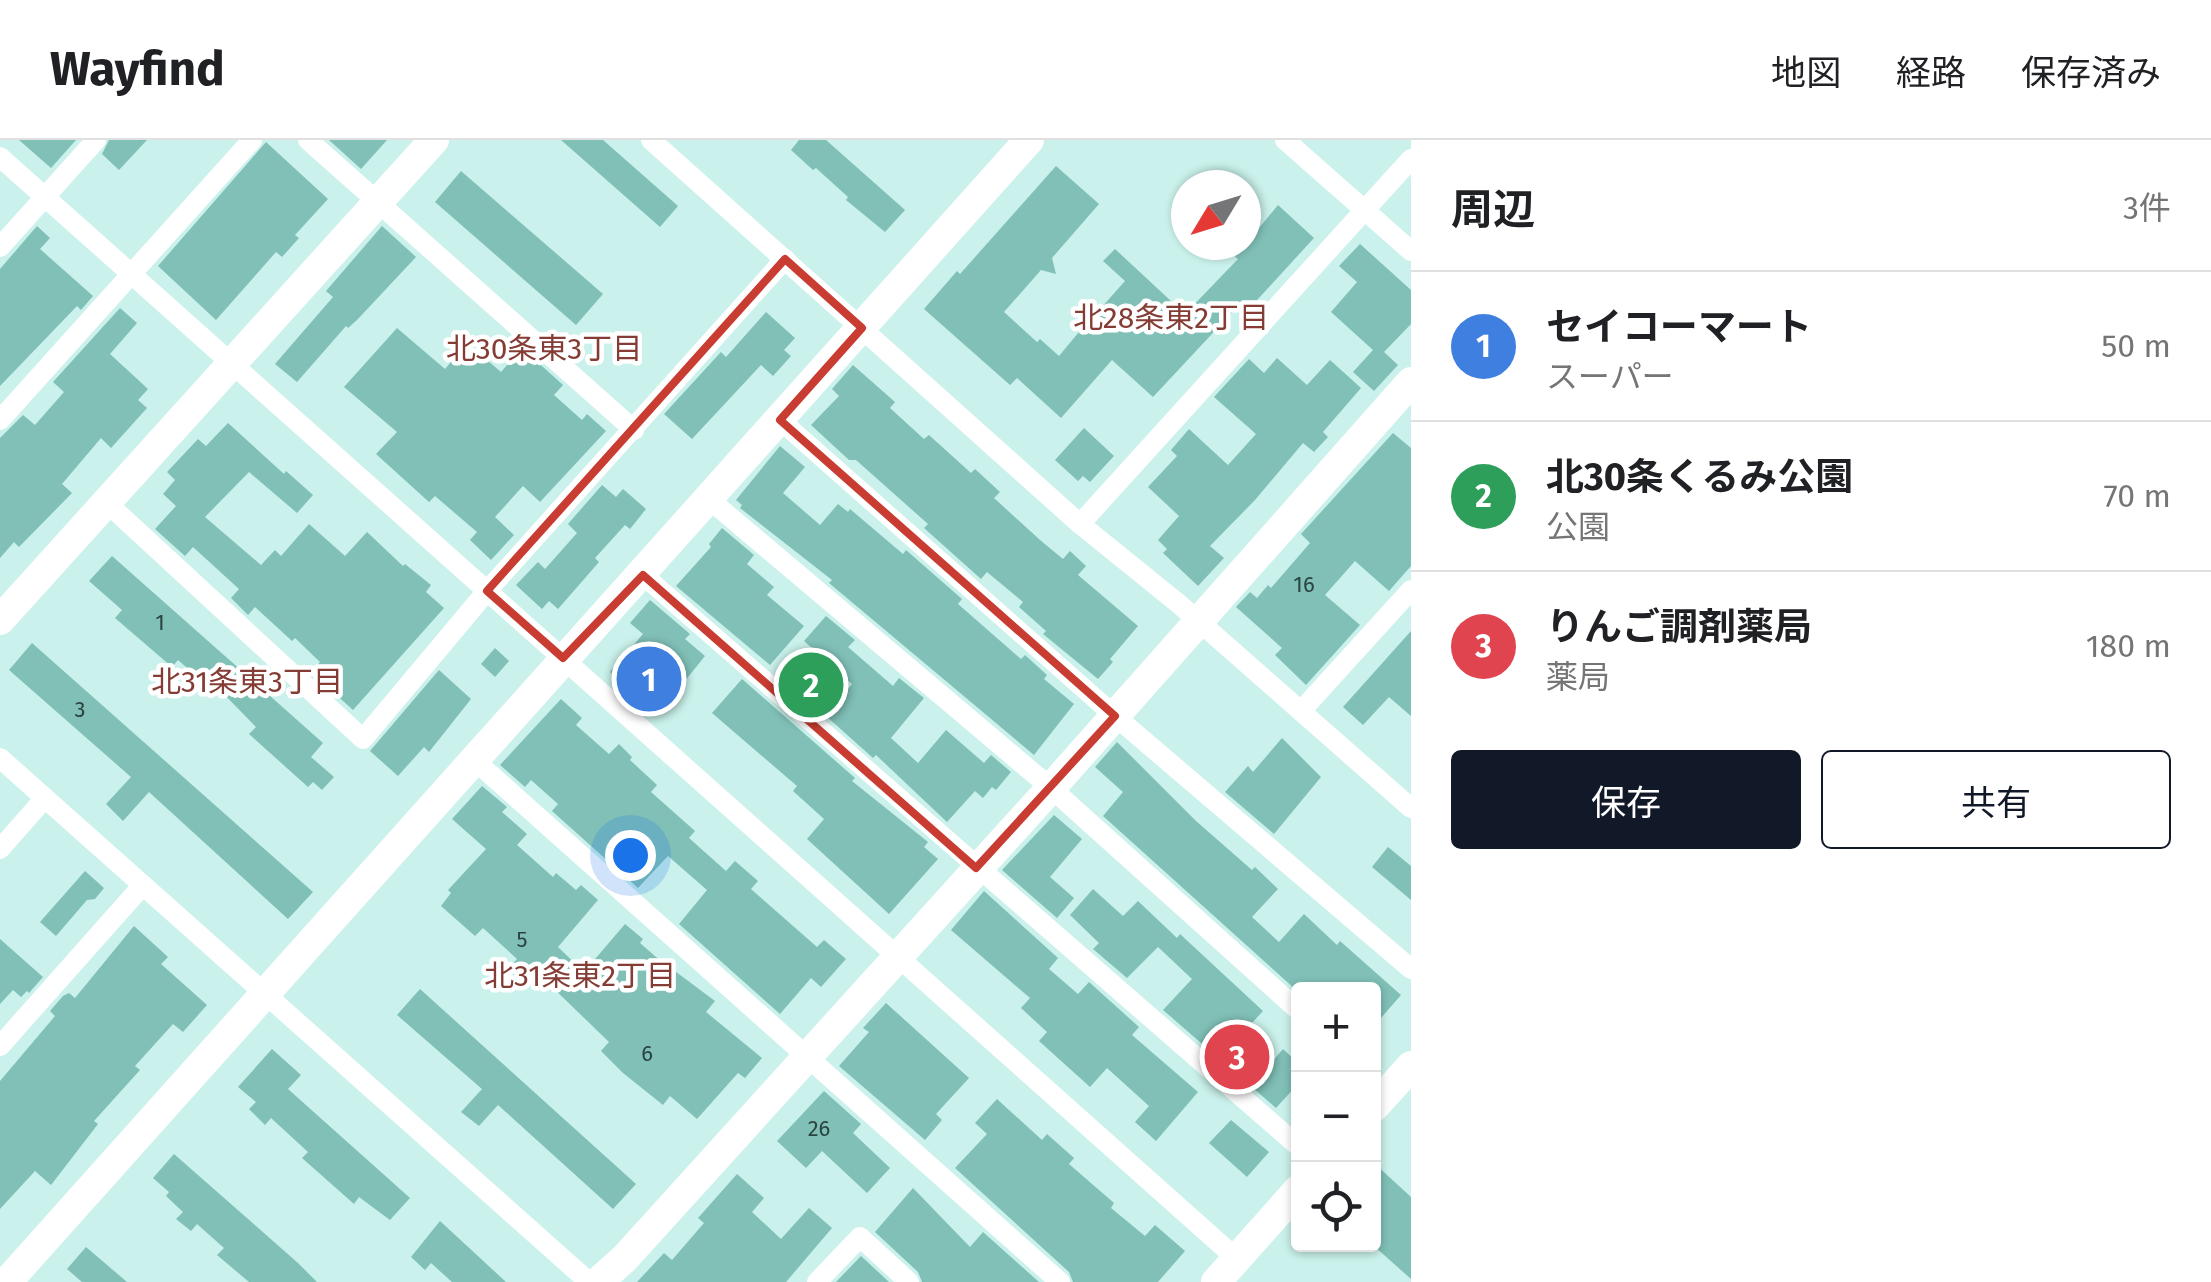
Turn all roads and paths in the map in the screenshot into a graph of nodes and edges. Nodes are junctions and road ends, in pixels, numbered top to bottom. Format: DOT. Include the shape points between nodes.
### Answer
graph roads {
  1 [pos="96,140"];
  2 [pos="252,140"];
  3 [pos="308,140"];
  4 [pos="434,140"];
  5 [pos="650,140"];
  6 [pos="1029,140"];
  7 [pos="1285,140"];
  8 [pos="0,157"];
  9 [pos="1411,158"];
  10 [pos="46,198"];
  11 [pos="378,202"];
  12 [pos="1364,211"];
  13 [pos="0,248"];
  14 [pos="1411,250"];
  15 [pos="784,259"];
  16 [pos="131,274"];
  17 [pos="862,328"];
  18 [pos="231,363"];
  19 [pos="1411,382"];
  20 [pos="0,420"];
  21 [pos="780,420"];
  22 [pos="634,430"];
  23 [pos="710,500"];
  24 [pos="106,503"];
  25 [pos="1080,524"];
  26 [pos="643,575"];
  27 [pos="1411,590"];
  28 [pos="487,591"];
  29 [pos="0,620"];
  30 [pos="1198,620"];
  31 [pos="563,658"];
  32 [pos="1301,711"];
  33 [pos="1115,716"];
  34 [pos="0,758"];
  35 [pos="473,759"];
  36 [pos="1051,788"];
  37 [pos="1406,794"];
  38 [pos="45,798"];
  39 [pos="0,849"];
  40 [pos="976,868"];
  41 [pos="143,885"];
  42 [pos="898,954"];
  43 [pos="1411,969"];
  44 [pos="265,992"];
  45 [pos="1291,1004"];
  46 [pos="0,1046"];
  47 [pos="808,1055"];
  48 [pos="1411,1066"];
  49 [pos="1381,1090"];
  50 [pos="1291,1140"];
  51 [pos="1291,1198"];
  52 [pos="1237,1259"];
  53 [pos="7,1282"];
  54 [pos="589,1282"];
  55 [pos="598,1282"];
  56 [pos="817,1282"];
  57 [pos="909,1282"];
  58 [pos="1060,1282"];
  59 [pos="1216,1282"];
  1 -- 10 [label="street"];
  2 -- 16 [label="street"];
  3 -- 11 [label="street"];
  4 -- 11 [label="street"];
  5 -- 15 [label="street"];
  6 -- 17 [label="street"];
  7 -- 12 [label="street"];
  8 -- 10 [label="street"];
  9 -- 12 [label="street"];
  10 -- 13 [label="street"];
  10 -- 16 [label="street"];
  11 -- 18 [label="street"];
  11 -- 22 [label="street"];
  12 -- 14 [label="street"];
  12 -- 25 [label="street"];
  15 -- 17 [label="street"];
  15 -- 22 [label="street"];
  16 -- 18 [label="street"];
  16 -- 20 [label="street"];
  17 -- 21 [label="street"];
  17 -- 25 [label="street"];
  18 -- 24 [label="street"];
  18 -- 28 [label="street"];
  19 -- 30 [label="street"];
  21 -- 23 [label="street"];
  21 -- 33 [label="street"];
  22 -- 28 [label="street"];
  23 -- 26 [label="street"];
  23 -- 36 [label="street"];
  24 -- 28 [label="street" via="363,740"];
  24 -- 29 [label="street"];
  25 -- 30 [label="street"];
  26 -- 31 [label="street"];
  26 -- 40 [label="street"];
  27 -- 32 [label="street"];
  28 -- 31 [label="street"];
  30 -- 32 [label="street"];
  30 -- 33 [label="street"];
  31 -- 35 [label="street"];
  31 -- 42 [label="street"];
  32 -- 37 [label="street"];
  33 -- 36 [label="street"];
  33 -- 43 [label="street"];
  34 -- 38 [label="street"];
  35 -- 44 [label="street"];
  35 -- 47 [label="street"];
  36 -- 40 [label="street"];
  36 -- 45 [label="street"];
  38 -- 39 [label="street"];
  38 -- 41 [label="street"];
  40 -- 42 [label="street"];
  40 -- 50 [label="street"];
  41 -- 44 [label="street"];
  41 -- 46 [label="street"];
  42 -- 47 [label="street"];
  42 -- 52 [label="street"];
  44 -- 53 [label="street"];
  44 -- 54 [label="street"];
  47 -- 55 [label="street"];
  47 -- 58 [label="street"];
  48 -- 49 [label="street"];
  51 -- 52 [label="street"];
  52 -- 59 [label="street"];
  56 -- 57 [label="street" via="860,1237"];
}
